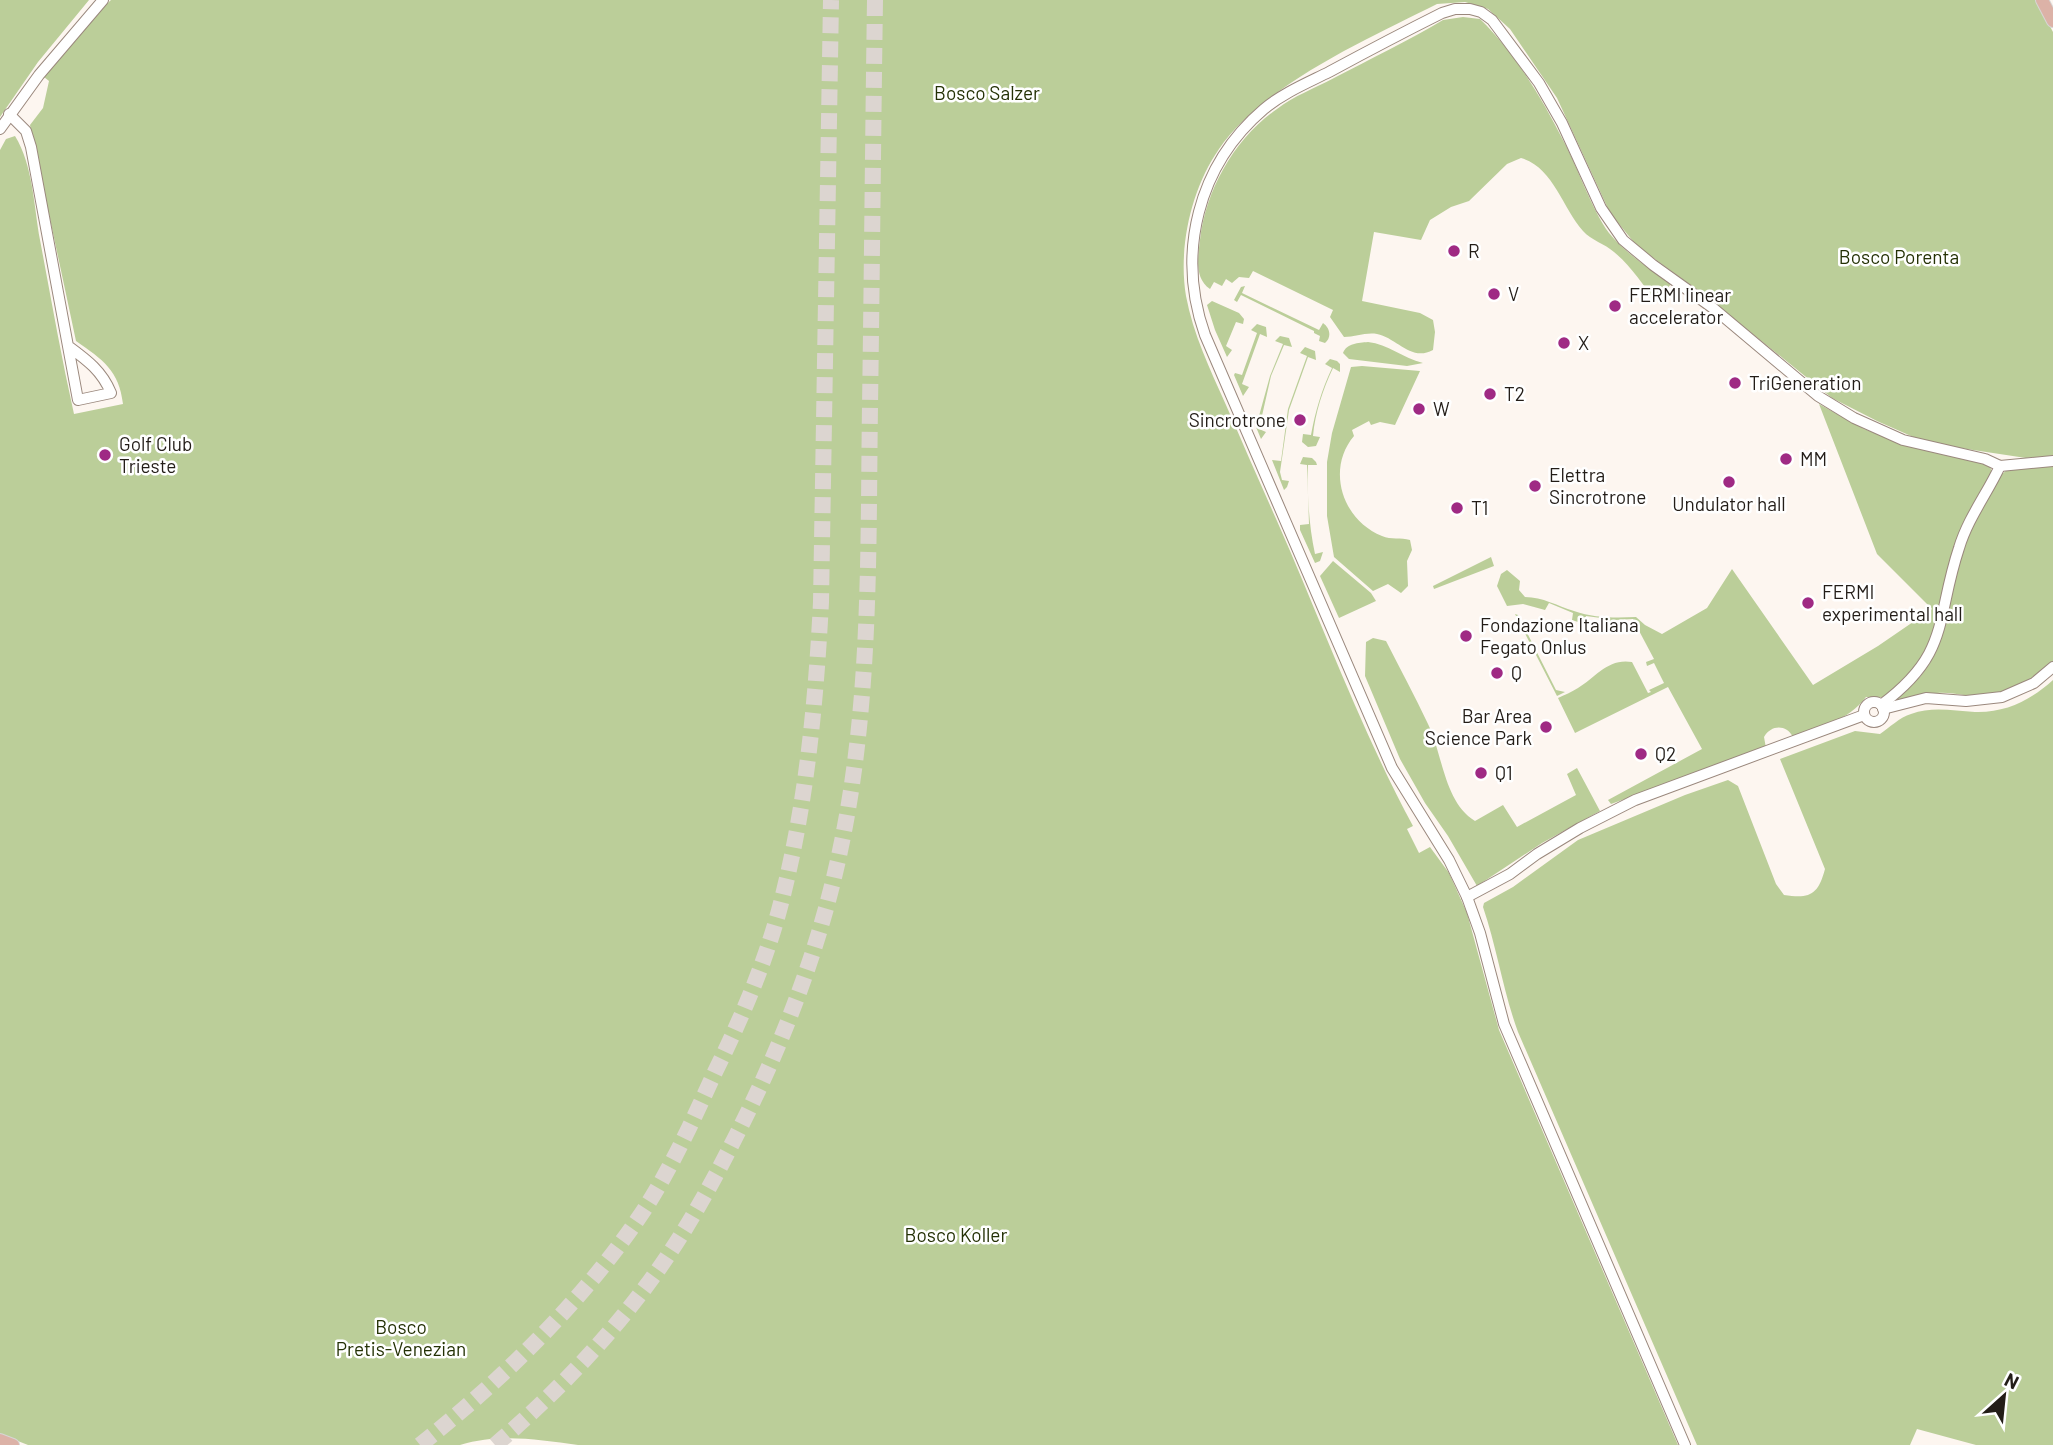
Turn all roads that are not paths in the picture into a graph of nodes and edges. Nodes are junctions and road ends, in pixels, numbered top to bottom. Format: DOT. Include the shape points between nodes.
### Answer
graph roads {
  1 [pos="103,0"];
  2 [pos="2042,0"];
  3 [pos="2053,21"];
  4 [pos="9,114"];
  5 [pos="0,129"];
  6 [pos="68,345"];
  7 [pos="2053,460"];
  8 [pos="2000,466"];
  9 [pos="2053,667"];
  10 [pos="1882,707"];
  11 [pos="1467,897"];
  12 [pos="0,1440"];
  13 [pos="13,1445"];
  14 [pos="1685,1445"];
  1 -- 4 [label="street"];
  2 -- 3 [label="main road"];
  4 -- 5 [label="street"];
  4 -- 6 [label="street" via="26,131 31,147"];
  6 -- 6 [label="street" via="78,400 111,393 95,366"];
  7 -- 8 [label="street"];
  8 -- 10 [label="street" via="1965,530 1934,647 1915,676"];
  8 -- 11 [label="street" via="1903,440 1834,407 1636,252 1601,208 1562,122 1521,56 1487,15 1470,9 1442,13 1280,97 1243,130 1218,165 1202,199 1192,255 1201,323 1392,768"];
  9 -- 10 [label="street" via="2034,683 2002,697 1966,701 1926,698"];
  10 -- 11 [label="street" via="1867,704 1864,715 1635,800 1560,839"];
  11 -- 14 [label="street" via="1504,1024"];
  12 -- 13 [label="main road"];
}
